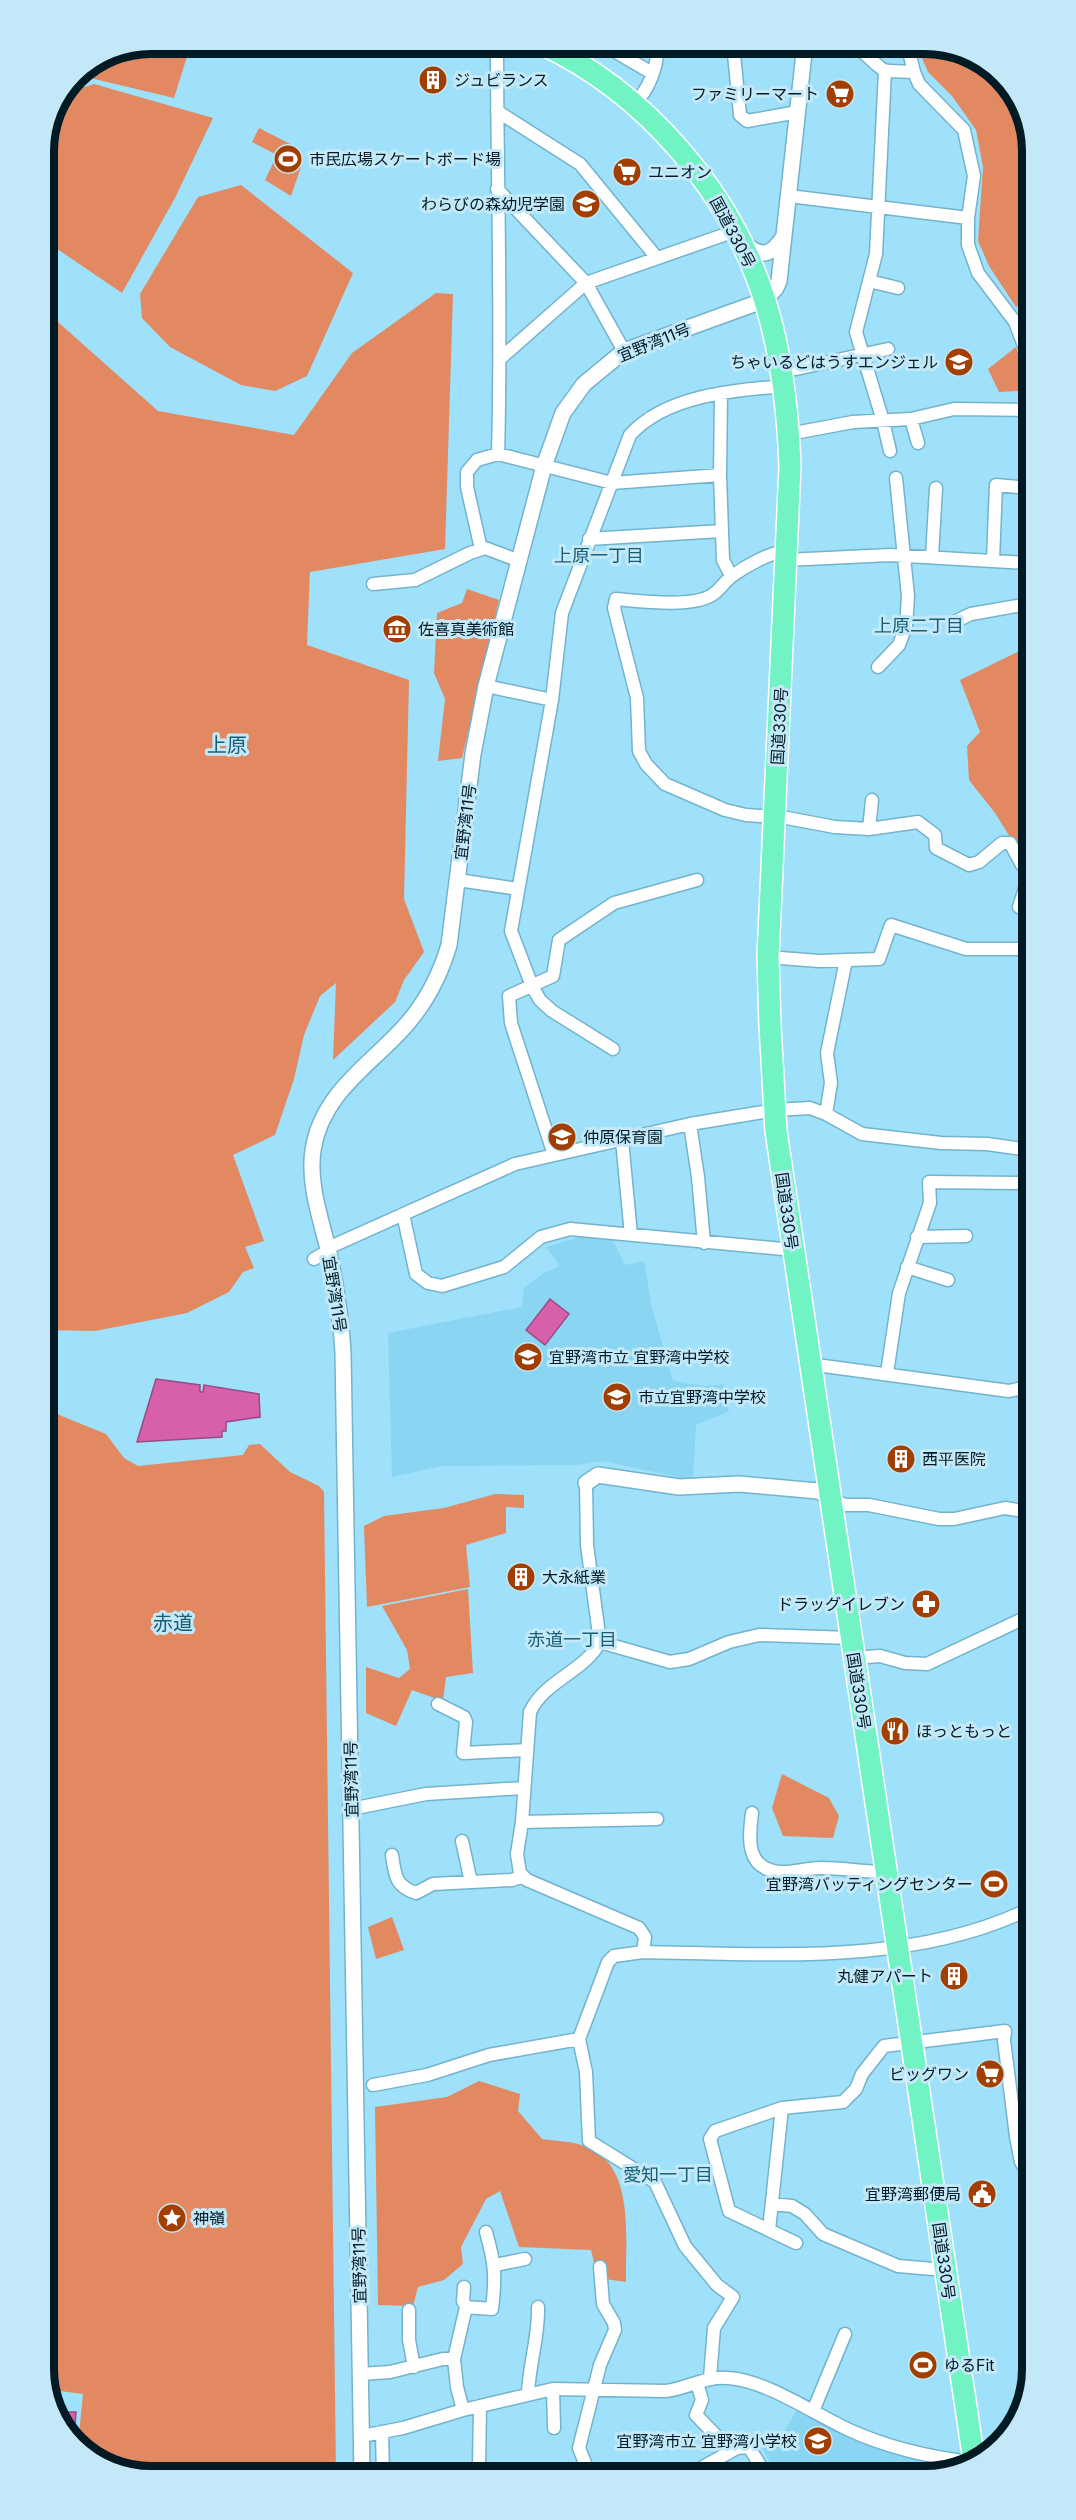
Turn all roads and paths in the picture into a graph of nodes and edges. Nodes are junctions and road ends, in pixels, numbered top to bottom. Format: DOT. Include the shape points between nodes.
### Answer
graph roads {
  1 [pos="497,54"];
  2 [pos="560,54"];
  3 [pos="619,54"];
  4 [pos="657,54"];
  5 [pos="734,54"];
  6 [pos="804,54"];
  7 [pos="868,54"];
  8 [pos="910,54"];
  9 [pos="885,71"];
  10 [pos="914,72"];
  11 [pos="652,73"];
  12 [pos="634,104"];
  13 [pos="497,111"];
  14 [pos="798,112"];
  15 [pos="497,189"];
  16 [pos="789,196"];
  17 [pos="878,206"];
  18 [pos="968,218"];
  19 [pos="736,235"];
  20 [pos="784,236"];
  21 [pos="657,258"];
  22 [pos="869,281"];
  23 [pos="586,283"];
  24 [pos="898,288"];
  25 [pos="765,300"];
  26 [pos="1022,340"];
  27 [pos="888,349"];
  28 [pos="624,351"];
  29 [pos="863,354"];
  30 [pos="501,358"];
  31 [pos="791,378"];
  32 [pos="721,393"];
  33 [pos="1022,410"];
  34 [pos="910,419"];
  35 [pos="883,421"];
  36 [pos="789,435"];
  37 [pos="918,442"];
  38 [pos="890,451"];
  39 [pos="498,454"];
  40 [pos="544,466"];
  41 [pos="720,475"];
  42 [pos="896,478"];
  43 [pos="612,483"];
  44 [pos="1022,487"];
  45 [pos="936,488"];
  46 [pos="722,531"];
  47 [pos="589,539"];
  48 [pos="481,549"];
  49 [pos="786,555"];
  50 [pos="904,555"];
  51 [pos="932,557"];
  52 [pos="517,560"];
  53 [pos="993,560"];
  54 [pos="1022,562"];
  55 [pos="731,576"];
  56 [pos="373,584"];
  57 [pos="1022,605"];
  58 [pos="954,622"];
  59 [pos="878,667"];
  60 [pos="486,686"];
  61 [pos="552,700"];
  62 [pos="872,800"];
  63 [pos="774,817"];
  64 [pos="869,829"];
  65 [pos="1022,865"];
  66 [pos="458,880"];
  67 [pos="697,880"];
  68 [pos="518,889"];
  69 [pos="1022,949"];
  70 [pos="768,957"];
  71 [pos="846,960"];
  72 [pos="531,986"];
  73 [pos="613,1049"];
  74 [pos="775,1110"];
  75 [pos="826,1114"];
  76 [pos="690,1124"];
  77 [pos="622,1140"];
  78 [pos="1022,1149"];
  79 [pos="554,1155"];
  80 [pos="1022,1182"];
  81 [pos="403,1214"];
  82 [pos="631,1235"];
  83 [pos="966,1236"];
  84 [pos="917,1237"];
  85 [pos="704,1243"];
  86 [pos="328,1250"];
  87 [pos="793,1250"];
  88 [pos="314,1259"];
  89 [pos="907,1267"];
  90 [pos="948,1280"];
  91 [pos="809,1364"];
  92 [pos="887,1373"];
  93 [pos="1022,1389"];
  94 [pos="586,1483"];
  95 [pos="830,1497"];
  96 [pos="1022,1511"];
  97 [pos="1022,1619"];
  98 [pos="600,1642"];
  99 [pos="852,1648"];
  100 [pos="438,1704"];
  101 [pos="527,1750"];
  102 [pos="524,1788"];
  103 [pos="351,1809"];
  104 [pos="752,1813"];
  105 [pos="657,1819"];
  106 [pos="522,1822"];
  107 [pos="462,1841"];
  108 [pos="392,1855"];
  109 [pos="886,1872"];
  110 [pos="523,1876"];
  111 [pos="471,1881"];
  112 [pos="1022,1912"];
  113 [pos="897,1946"];
  114 [pos="643,1952"];
  115 [pos="579,2039"];
  116 [pos="911,2043"];
  117 [pos="373,2085"];
  118 [pos="782,2108"];
  119 [pos="1022,2162"];
  120 [pos="772,2204"];
  121 [pos="769,2230"];
  122 [pos="486,2232"];
  123 [pos="796,2243"];
  124 [pos="525,2259"];
  125 [pos="495,2265"];
  126 [pos="600,2267"];
  127 [pos="945,2270"];
  128 [pos="464,2287"];
  129 [pos="466,2307"];
  130 [pos="538,2307"];
  131 [pos="409,2310"];
  132 [pos="845,2334"];
  133 [pos="454,2359"];
  134 [pos="414,2367"];
  135 [pos="361,2374"];
  136 [pos="710,2378"];
  137 [pos="697,2383"];
  138 [pos="553,2389"];
  139 [pos="594,2391"];
  140 [pos="528,2394"];
  141 [pos="480,2406"];
  142 [pos="463,2410"];
  143 [pos="813,2411"];
  144 [pos="554,2428"];
  145 [pos="382,2432"];
  146 [pos="362,2436"];
  147 [pos="731,2451"];
  148 [pos="971,2454"];
  149 [pos="959,2460"];
  150 [pos="362,2466"];
  151 [pos="383,2466"];
  152 [pos="479,2466"];
  153 [pos="585,2466"];
  154 [pos="704,2466"];
  155 [pos="760,2466"];
  1 -- 13 [label="street"];
  2 -- 12 [label="highway, 国道330号" via="598,75"];
  3 -- 11 [label="street"];
  4 -- 11 [label="street"];
  5 -- 14 [label="street" via="740,115 747,120"];
  6 -- 14 [label="street"];
  7 -- 9 [label="street"];
  8 -- 10 [label="street"];
  9 -- 10 [label="street"];
  9 -- 17 [label="street"];
  10 -- 18 [label="street" via="919,84 964,130 974,176"];
  11 -- 12 [label="street"];
  12 -- 19 [label="highway, 国道330号" via="690,162"];
  13 -- 15 [label="street"];
  13 -- 21 [label="street" via="580,164"];
  14 -- 16 [label="street"];
  15 -- 23 [label="street"];
  15 -- 30 [label="street"];
  16 -- 17 [label="street"];
  16 -- 20 [label="street"];
  17 -- 18 [label="street"];
  17 -- 22 [label="street" via="876,254"];
  18 -- 26 [label="street" via="968,245 978,273 1015,322"];
  19 -- 20 [label="street" via="756,252 765,254 777,247"];
  19 -- 21 [label="street"];
  19 -- 25 [label="highway, 国道330号"];
  20 -- 25 [label="street" via="779,281"];
  21 -- 23 [label="street"];
  22 -- 24 [label="street"];
  22 -- 29 [label="street" via="856,332"];
  23 -- 28 [label="street"];
  23 -- 30 [label="street"];
  25 -- 28 [label="street, 宜野湾11号"];
  25 -- 31 [label="highway, 国道330号"];
  27 -- 29 [label="street"];
  28 -- 40 [label="street, 宜野湾11号" via="590,377 571,400 557,425"];
  29 -- 31 [label="street"];
  29 -- 35 [label="street"];
  30 -- 39 [label="street"];
  31 -- 32 [label="street"];
  31 -- 36 [label="highway, 国道330号"];
  32 -- 41 [label="street"];
  32 -- 43 [label="street" via="661,411 641,423 630,435"];
  33 -- 34 [label="street" via="954,409"];
  34 -- 35 [label="street"];
  34 -- 37 [label="street"];
  35 -- 36 [label="street" via="853,422"];
  35 -- 38 [label="street"];
  36 -- 49 [label="highway, 国道330号"];
  39 -- 40 [label="street"];
  39 -- 48 [label="street" via="477,460 467,472"];
  40 -- 43 [label="street"];
  40 -- 52 [label="street, 宜野湾11号"];
  41 -- 43 [label="street"];
  41 -- 46 [label="street"];
  42 -- 50 [label="street"];
  43 -- 47 [label="street"];
  44 -- 53 [label="street" via="996,485"];
  45 -- 51 [label="street"];
  46 -- 47 [label="street"];
  46 -- 55 [label="street" via="723,560"];
  47 -- 61 [label="street" via="562,613"];
  48 -- 52 [label="street"];
  48 -- 56 [label="street" via="416,580"];
  49 -- 50 [label="street"];
  49 -- 55 [label="street" via="775,553"];
  49 -- 63 [label="highway, 国道330号"];
  50 -- 51 [label="street"];
  50 -- 59 [label="street" via="906,626 899,645"];
  51 -- 53 [label="street"];
  52 -- 60 [label="street, 宜野湾11号"];
  53 -- 54 [label="street"];
  55 -- 63 [label="street" via="712,595 701,599 616,599 614,608 637,698 639,750 665,784 725,810"];
  57 -- 58 [label="street"];
  60 -- 61 [label="street"];
  60 -- 66 [label="street, 宜野湾11号" via="473,754"];
  61 -- 68 [label="street"];
  62 -- 64 [label="street"];
  63 -- 64 [label="street"];
  63 -- 70 [label="highway, 国道330号"];
  64 -- 65 [label="street" via="918,822 935,835 936,848 969,865 979,862 1002,843 1010,843"];
  66 -- 68 [label="street"];
  66 -- 86 [label="street, 宜野湾11号" via="449,945 429,995 400,1032 340,1090 322,1117 313,1152 313,1171"];
  67 -- 72 [label="street" via="614,903 559,940 553,976"];
  68 -- 72 [label="street" via="511,931"];
  69 -- 71 [label="street" via="966,949 891,925 879,959"];
  70 -- 71 [label="street"];
  70 -- 74 [label="highway, 国道330号"];
  71 -- 75 [label="street" via="827,1053 831,1083"];
  72 -- 73 [label="street" via="552,1011"];
  72 -- 79 [label="street" via="509,996 511,1023"];
  74 -- 75 [label="street" via="810,1108"];
  74 -- 76 [label="street"];
  74 -- 87 [label="highway, 国道330号"];
  75 -- 78 [label="street" via="862,1134"];
  76 -- 77 [label="street"];
  76 -- 85 [label="street"];
  77 -- 79 [label="street"];
  77 -- 82 [label="street"];
  79 -- 81 [label="street" via="515,1164"];
  80 -- 84 [label="street" via="929,1182 930,1203"];
  81 -- 82 [label="street" via="416,1274 428,1283 442,1286 504,1268 541,1238 570,1229"];
  81 -- 86 [label="street"];
  82 -- 85 [label="street"];
  83 -- 84 [label="street"];
  84 -- 89 [label="street"];
  85 -- 87 [label="street"];
  86 -- 88 [label="street"];
  86 -- 103 [label="street, 宜野湾11号" via="343,1352"];
  87 -- 91 [label="highway, 国道330号"];
  89 -- 90 [label="street"];
  89 -- 92 [label="street" via="899,1293"];
  91 -- 92 [label="street"];
  91 -- 95 [label="highway, 国道330号"];
  92 -- 93 [label="street" via="1009,1391"];
  94 -- 95 [label="street" via="598,1475 679,1487 739,1484 818,1491"];
  94 -- 98 [label="street" via="587,1545"];
  95 -- 96 [label="street" via="843,1505 869,1505 939,1519 1005,1508"];
  95 -- 99 [label="highway, 国道330号"];
  97 -- 99 [label="street" via="927,1664 905,1664"];
  98 -- 99 [label="street" via="670,1662 759,1635"];
  98 -- 101 [label="street" via="594,1653 536,1699 530,1712"];
  99 -- 109 [label="highway, 国道330号"];
  100 -- 101 [label="street" via="464,1717 463,1753"];
  101 -- 102 [label="street"];
  102 -- 103 [label="street" via="426,1794"];
  102 -- 106 [label="street"];
  103 -- 135 [label="street, 宜野湾11号"];
  104 -- 109 [label="street" via="752,1855 766,1869"];
  105 -- 106 [label="street"];
  106 -- 110 [label="street" via="517,1854"];
  107 -- 111 [label="street"];
  108 -- 111 [label="street" via="395,1876 403,1889 416,1893 433,1884"];
  109 -- 113 [label="highway, 国道330号"];
  110 -- 111 [label="street"];
  110 -- 114 [label="street" via="639,1928 645,1937"];
  112 -- 113 [label="street" via="952,1938"];
  113 -- 114 [label="street" via="836,1954"];
  113 -- 116 [label="highway, 国道330号"];
  114 -- 115 [label="street" via="614,1956 608,1962"];
  115 -- 117 [label="street" via="489,2055 427,2075"];
  115 -- 136 [label="street" via="586,2072 589,2141 655,2182 685,2246 717,2285 733,2297 714,2328"];
  116 -- 118 [label="street" via="884,2046 843,2103"];
  116 -- 119 [label="street" via="1005,2031"];
  116 -- 127 [label="highway, 国道330号"];
  118 -- 120 [label="street"];
  118 -- 121 [label="street" via="715,2131 710,2139 729,2211"];
  120 -- 121 [label="street"];
  120 -- 127 [label="street" via="792,2206 823,2234 898,2266"];
  121 -- 123 [label="street"];
  122 -- 125 [label="street"];
  124 -- 125 [label="street"];
  125 -- 129 [label="street" via="492,2309"];
  126 -- 139 [label="street" via="603,2304 615,2330"];
  127 -- 148 [label="highway, 国道330号"];
  128 -- 129 [label="street"];
  129 -- 133 [label="street"];
  130 -- 140 [label="street"];
  131 -- 134 [label="street"];
  132 -- 143 [label="street"];
  133 -- 134 [label="street"];
  133 -- 142 [label="street"];
  134 -- 135 [label="street"];
  135 -- 146 [label="street, 宜野湾11号"];
  136 -- 137 [label="street"];
  136 -- 143 [label="street" via="749,2382"];
  137 -- 139 [label="street" via="666,2391"];
  137 -- 147 [label="street" via="702,2400 696,2415"];
  138 -- 139 [label="street"];
  138 -- 140 [label="street"];
  138 -- 144 [label="street"];
  139 -- 153 [label="street" via="579,2448"];
  140 -- 141 [label="street"];
  141 -- 142 [label="street"];
  141 -- 152 [label="street"];
  142 -- 145 [label="street"];
  143 -- 149 [label="street" via="848,2429 908,2451"];
  145 -- 146 [label="street"];
  145 -- 151 [label="street"];
  146 -- 150 [label="street, 宜野湾11号"];
  147 -- 154 [label="street"];
  147 -- 155 [label="street" via="749,2447"];
}
